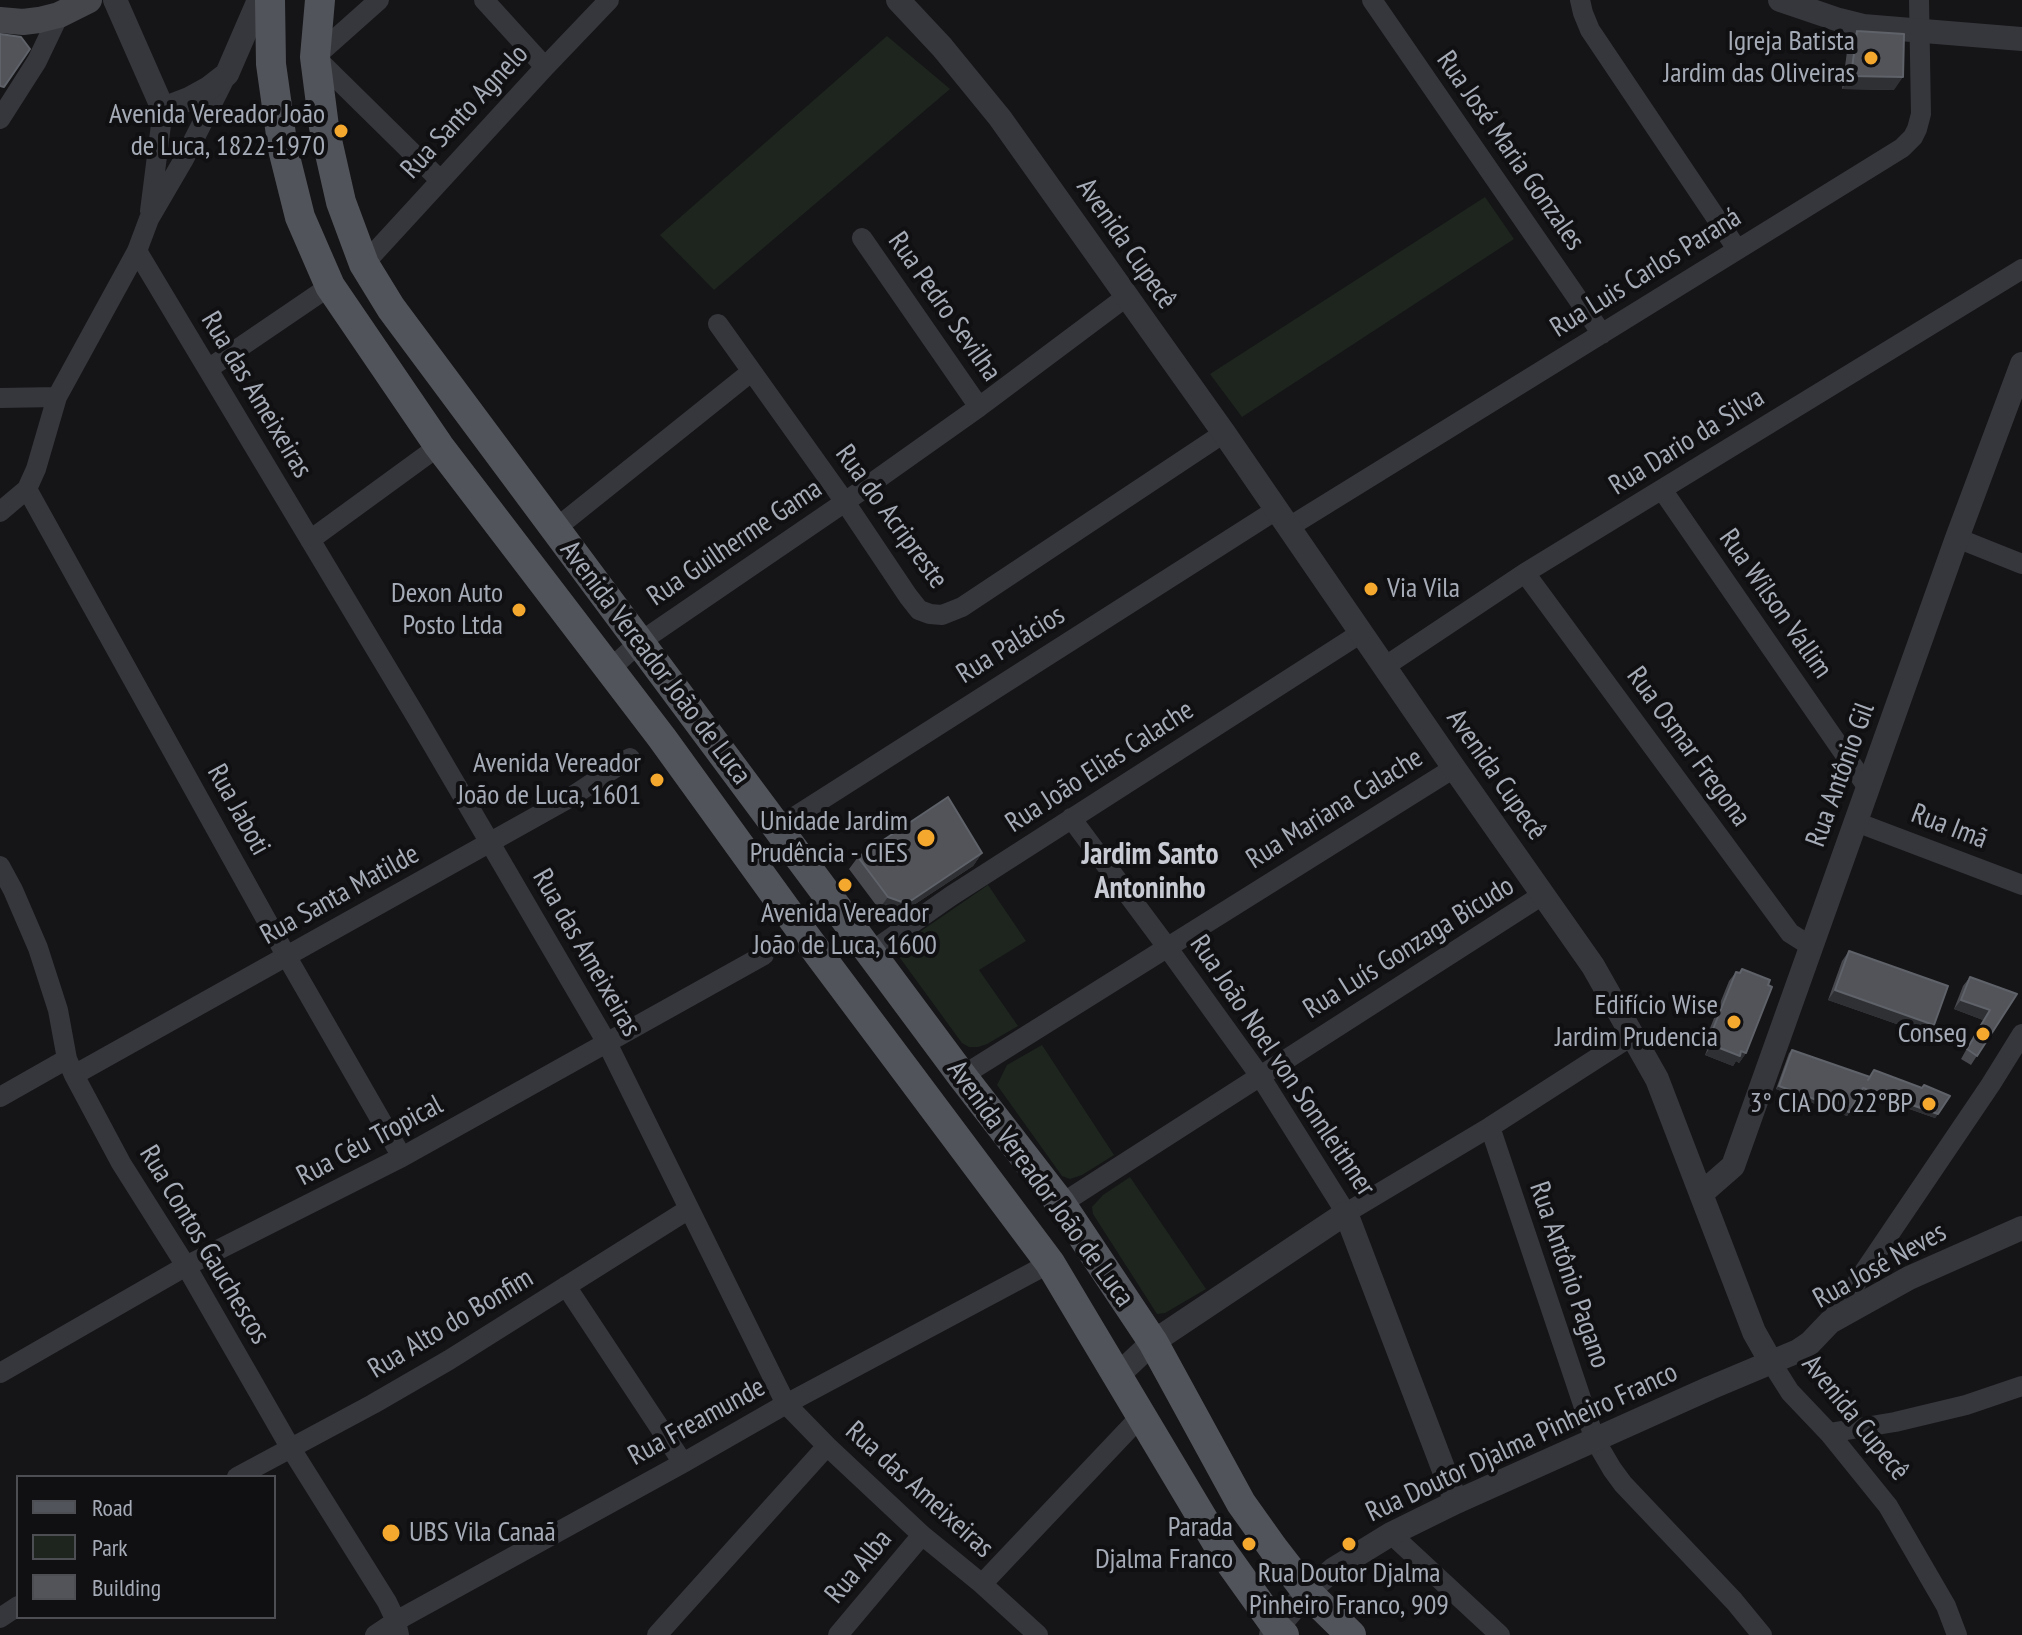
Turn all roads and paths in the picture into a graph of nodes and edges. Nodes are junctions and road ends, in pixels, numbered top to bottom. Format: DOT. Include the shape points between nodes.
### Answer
graph roads {
  1 [pos="89,0"];
  2 [pos="115,0"];
  3 [pos="259,0"];
  4 [pos="270,0"];
  5 [pos="320,0"];
  6 [pos="379,0"];
  7 [pos="484,0"];
  8 [pos="609,0"];
  9 [pos="898,0"];
  10 [pos="1372,0"];
  11 [pos="1580,0"];
  12 [pos="1780,0"];
  13 [pos="1919,0"];
  14 [pos="59,15"];
  15 [pos="0,20"];
  16 [pos="1919,30"];
  17 [pos="2022,39"];
  18 [pos="270,40"];
  19 [pos="240,43"];
  20 [pos="316,47"];
  21 [pos="545,67"];
  22 [pos="227,74"];
  23 [pos="163,109"];
  24 [pos="0,119"];
  25 [pos="440,180"];
  26 [pos="149,219"];
  27 [pos="862,238"];
  28 [pos="1737,249"];
  29 [pos="137,251"];
  30 [pos="364,264"];
  31 [pos="2022,269"];
  32 [pos="330,286"];
  33 [pos="1126,297"];
  34 [pos="718,324"];
  35 [pos="1602,334"];
  36 [pos="2022,364"];
  37 [pos="208,369"];
  38 [pos="751,372"];
  39 [pos="57,397"];
  40 [pos="0,398"];
  41 [pos="979,407"];
  42 [pos="1224,433"];
  43 [pos="439,446"];
  44 [pos="27,489"];
  45 [pos="1663,491"];
  46 [pos="845,502"];
  47 [pos="0,512"];
  48 [pos="1282,519"];
  49 [pos="555,529"];
  50 [pos="1957,538"];
  51 [pos="310,540"];
  52 [pos="2022,564"];
  53 [pos="1525,573"];
  54 [pos="1361,633"];
  55 [pos="640,642"];
  56 [pos="1384,667"];
  57 [pos="610,669"];
  58 [pos="630,758"];
  59 [pos="1454,768"];
  60 [pos="1868,788"];
  61 [pos="1071,818"];
  62 [pos="1856,822"];
  63 [pos="777,828"];
  64 [pos="489,843"];
  65 [pos="0,866"];
  66 [pos="2022,885"];
  67 [pos="1544,894"];
  68 [pos="1167,947"];
  69 [pos="1812,947"];
  70 [pos="871,952"];
  71 [pos="764,955"];
  72 [pos="287,957"];
  73 [pos="2022,1034"];
  74 [pos="1633,1035"];
  75 [pos="607,1043"];
  76 [pos="71,1067"];
  77 [pos="962,1076"];
  78 [pos="1260,1076"];
  79 [pos="0,1097"];
  80 [pos="1490,1127"];
  81 [pos="402,1157"];
  82 [pos="1701,1194"];
  83 [pos="1061,1204"];
  84 [pos="689,1209"];
  85 [pos="1346,1213"];
  86 [pos="2022,1228"];
  87 [pos="1050,1263"];
  88 [pos="186,1266"];
  89 [pos="566,1286"];
  90 [pos="1830,1322"];
  91 [pos="1153,1342"];
  92 [pos="1771,1362"];
  93 [pos="0,1373"];
  94 [pos="1117,1376"];
  95 [pos="2022,1386"];
  96 [pos="786,1404"];
  97 [pos="1142,1415"];
  98 [pos="1829,1433"];
  99 [pos="1595,1440"];
  100 [pos="827,1446"];
  101 [pos="290,1447"];
  102 [pos="683,1463"];
  103 [pos="241,1475"];
  104 [pos="1456,1502"];
  105 [pos="1391,1534"];
  106 [pos="922,1535"];
  107 [pos="982,1584"];
  108 [pos="1307,1592"];
  109 [pos="397,1628"];
  110 [pos="1277,1633"];
  111 [pos="375,1635"];
  112 [pos="657,1635"];
  113 [pos="838,1635"];
  114 [pos="1038,1635"];
  115 [pos="1351,1635"];
  116 [pos="1500,1635"];
  117 [pos="1762,1635"];
  118 [pos="1957,1635"];
  1 -- 14 [label="main road"];
  2 -- 23 [label="street"];
  3 -- 19 [label="street"];
  4 -- 18 [label="main road, Avenida Vereador João de Luca"];
  5 -- 20 [label="main road, Avenida Vereador João de Luca"];
  6 -- 20 [label="street" via="337,39"];
  7 -- 21 [label="street"];
  8 -- 21 [label="street, Rua Santo Agnelo"];
  9 -- 33 [label="street, Avenida Cupecê" via="1000,118"];
  10 -- 35 [label="street, Rua José Maria Gonzales"];
  11 -- 28 [label="street" via="1590,30"];
  12 -- 16 [label="street" via="1863,26"];
  13 -- 16 [label="street, Rua Luis Carlos Paraná"];
  14 -- 15 [label="main road"];
  14 -- 24 [label="street"];
  16 -- 17 [label="street"];
  16 -- 28 [label="street, Rua Luis Carlos Paraná" via="1921,114 1913,137"];
  18 -- 19 [label="street"];
  18 -- 32 [label="main road, Avenida Vereador João de Luca" via="283,149 300,217"];
  19 -- 22 [label="street"];
  20 -- 25 [label="street"];
  20 -- 30 [label="main road, Avenida Vereador João de Luca" via="324,127 341,202"];
  21 -- 25 [label="street, Rua Santo Agnelo"];
  22 -- 23 [label="street"];
  22 -- 26 [label="street"];
  23 -- 26 [label="street"];
  25 -- 30 [label="street, Rua Santo Agnelo"];
  26 -- 29 [label="street"];
  27 -- 41 [label="street, Rua Pedro Sevilha"];
  28 -- 35 [label="street, Rua Luis Carlos Paraná"];
  29 -- 37 [label="street, Rua das Ameixeiras"];
  29 -- 39 [label="street"];
  30 -- 49 [label="main road, Avenida Vereador João de Luca"];
  31 -- 45 [label="street, Rua Dario da Silva"];
  32 -- 37 [label="street"];
  32 -- 43 [label="main road, Avenida Vereador João de Luca"];
  33 -- 41 [label="street, Rua Guilherme Gama"];
  33 -- 42 [label="street, Avenida Cupecê"];
  34 -- 38 [label="street, Rua do Acripreste"];
  35 -- 48 [label="street, Rua Luis Carlos Paraná"];
  36 -- 50 [label="street, Rua Antônio Gil"];
  37 -- 51 [label="street, Rua das Ameixeiras"];
  38 -- 46 [label="street, Rua do Acripreste"];
  38 -- 49 [label="street"];
  39 -- 40 [label="street"];
  39 -- 44 [label="street"];
  41 -- 46 [label="street, Rua Guilherme Gama"];
  42 -- 46 [label="street, Rua do Acripreste" via="962,607 942,615 919,610"];
  42 -- 48 [label="street, Avenida Cupecê"];
  43 -- 51 [label="street"];
  43 -- 57 [label="main road, Avenida Vereador João de Luca"];
  44 -- 47 [label="street"];
  44 -- 72 [label="street, Rua Jaboti"];
  45 -- 53 [label="street, Rua Dario da Silva"];
  45 -- 60 [label="street, Rua Wilson Vallim"];
  46 -- 55 [label="street, Rua Guilherme Gama"];
  48 -- 54 [label="street, Avenida Cupecê"];
  48 -- 63 [label="street, Rua Palácios"];
  49 -- 55 [label="main road, Avenida Vereador João de Luca"];
  50 -- 52 [label="street"];
  50 -- 60 [label="street, Rua Antônio Gil"];
  51 -- 64 [label="street, Rua das Ameixeiras"];
  53 -- 56 [label="street, Rua Dario da Silva"];
  53 -- 69 [label="street, Rua Osmar Fregona" via="1790,933"];
  54 -- 56 [label="street, Avenida Cupecê"];
  54 -- 61 [label="street, Rua João Elias Calache"];
  55 -- 57 [label="street, Rua Guilherme Gama"];
  55 -- 63 [label="main road, Avenida Vereador João de Luca"];
  56 -- 59 [label="street, Avenida Cupecê"];
  57 -- 87 [label="main road, Avenida Vereador João de Luca"];
  58 -- 64 [label="street, Rua Santa Matilde"];
  59 -- 67 [label="street, Avenida Cupecê"];
  59 -- 68 [label="street, Rua Mariana Calache"];
  60 -- 62 [label="street, Rua Antônio Gil"];
  61 -- 68 [label="street, Rua João Noel von Sonnleithner"];
  61 -- 70 [label="street, Rua João Elias Calache"];
  62 -- 66 [label="street, Rua Imã"];
  62 -- 69 [label="street, Rua Antônio Gil"];
  63 -- 70 [label="main road, Avenida Vereador João de Luca"];
  64 -- 72 [label="street, Rua Santa Matilde"];
  64 -- 75 [label="street, Rua das Ameixeiras"];
  65 -- 76 [label="street, Rua Contos Gauchescos" via="38,948"];
  67 -- 74 [label="street, Avenida Cupecê"];
  67 -- 78 [label="street, Rua Luís Gonzaga Bicudo"];
  68 -- 77 [label="street, Rua Mariana Calache"];
  68 -- 78 [label="street, Rua João Noel von Sonnleithner"];
  69 -- 82 [label="street, Rua Antônio Gil" via="1733,1166"];
  70 -- 77 [label="main road, Avenida Vereador João de Luca"];
  71 -- 75 [label="street, Rua Céu Tropical"];
  72 -- 76 [label="street, Rua Santa Matilde"];
  72 -- 81 [label="street, Rua Jaboti"];
  73 -- 90 [label="street"];
  74 -- 80 [label="street"];
  74 -- 82 [label="street, Avenida Cupecê" via="1657,1079"];
  75 -- 81 [label="street, Rua Céu Tropical"];
  75 -- 84 [label="street, Rua das Ameixeiras"];
  76 -- 79 [label="street, Rua Santa Matilde"];
  76 -- 88 [label="street, Rua Contos Gauchescos" via="121,1163"];
  77 -- 83 [label="main road, Avenida Vereador João de Luca"];
  78 -- 83 [label="street, Rua Luís Gonzaga Bicudo"];
  78 -- 85 [label="street, Rua João Noel von Sonnleithner"];
  80 -- 85 [label="street"];
  80 -- 99 [label="street, Rua Antônio Pagano"];
  81 -- 88 [label="street, Rua Céu Tropical"];
  82 -- 92 [label="street, Avenida Cupecê" via="1754,1332"];
  83 -- 91 [label="main road, Avenida Vereador João de Luca"];
  84 -- 89 [label="street, Rua Alto do Bonfim"];
  84 -- 96 [label="street, Rua das Ameixeiras"];
  85 -- 91 [label="street"];
  85 -- 104 [label="street, Rua João Noel von Sonnleithner"];
  86 -- 90 [label="street, Rua José Neves" via="1909,1278"];
  87 -- 94 [label="main road, Avenida Vereador João de Luca"];
  87 -- 96 [label="street, Rua Freamunde"];
  88 -- 93 [label="street, Rua Céu Tropical"];
  88 -- 101 [label="street, Rua Contos Gauchescos"];
  89 -- 101 [label="street, Rua Alto do Bonfim" via="373,1404"];
  89 -- 102 [label="street"];
  90 -- 92 [label="street, Rua José Neves" via="1810,1343"];
  91 -- 94 [label="street"];
  91 -- 108 [label="main road, Avenida Vereador João de Luca" via="1241,1503"];
  92 -- 98 [label="street, Avenida Cupecê" via="1790,1392"];
  92 -- 99 [label="street, Rua Doutor Djalma Pinheiro Franco"];
  94 -- 97 [label="main road, Avenida Vereador João de Luca"];
  95 -- 98 [label="street" via="1966,1405"];
  96 -- 100 [label="street, Rua das Ameixeiras"];
  96 -- 102 [label="street, Rua Freamunde"];
  97 -- 107 [label="street"];
  97 -- 110 [label="main road, Avenida Vereador João de Luca"];
  98 -- 118 [label="street, Avenida Cupecê" via="1888,1506"];
  99 -- 104 [label="street, Rua Doutor Djalma Pinheiro Franco"];
  99 -- 117 [label="street, Rua Antônio Pagano" via="1623,1484"];
  100 -- 106 [label="street, Rua das Ameixeiras"];
  100 -- 112 [label="street"];
  101 -- 103 [label="street, Rua Alto do Bonfim"];
  101 -- 109 [label="street, Rua Contos Gauchescos" via="387,1602"];
  102 -- 109 [label="street, Rua Freamunde"];
  104 -- 105 [label="street, Rua Doutor Djalma Pinheiro Franco"];
  105 -- 108 [label="street, Rua Doutor Djalma Pinheiro Franco"];
  105 -- 116 [label="street"];
  106 -- 107 [label="street, Rua das Ameixeiras"];
  106 -- 113 [label="street, Rua Alba"];
  107 -- 114 [label="street, Rua das Ameixeiras"];
  108 -- 110 [label="street, Rua Doutor Djalma Pinheiro Franco"];
  108 -- 115 [label="main road, Avenida Vereador João de Luca"];
  109 -- 111 [label="street, Rua Freamunde"];
}
